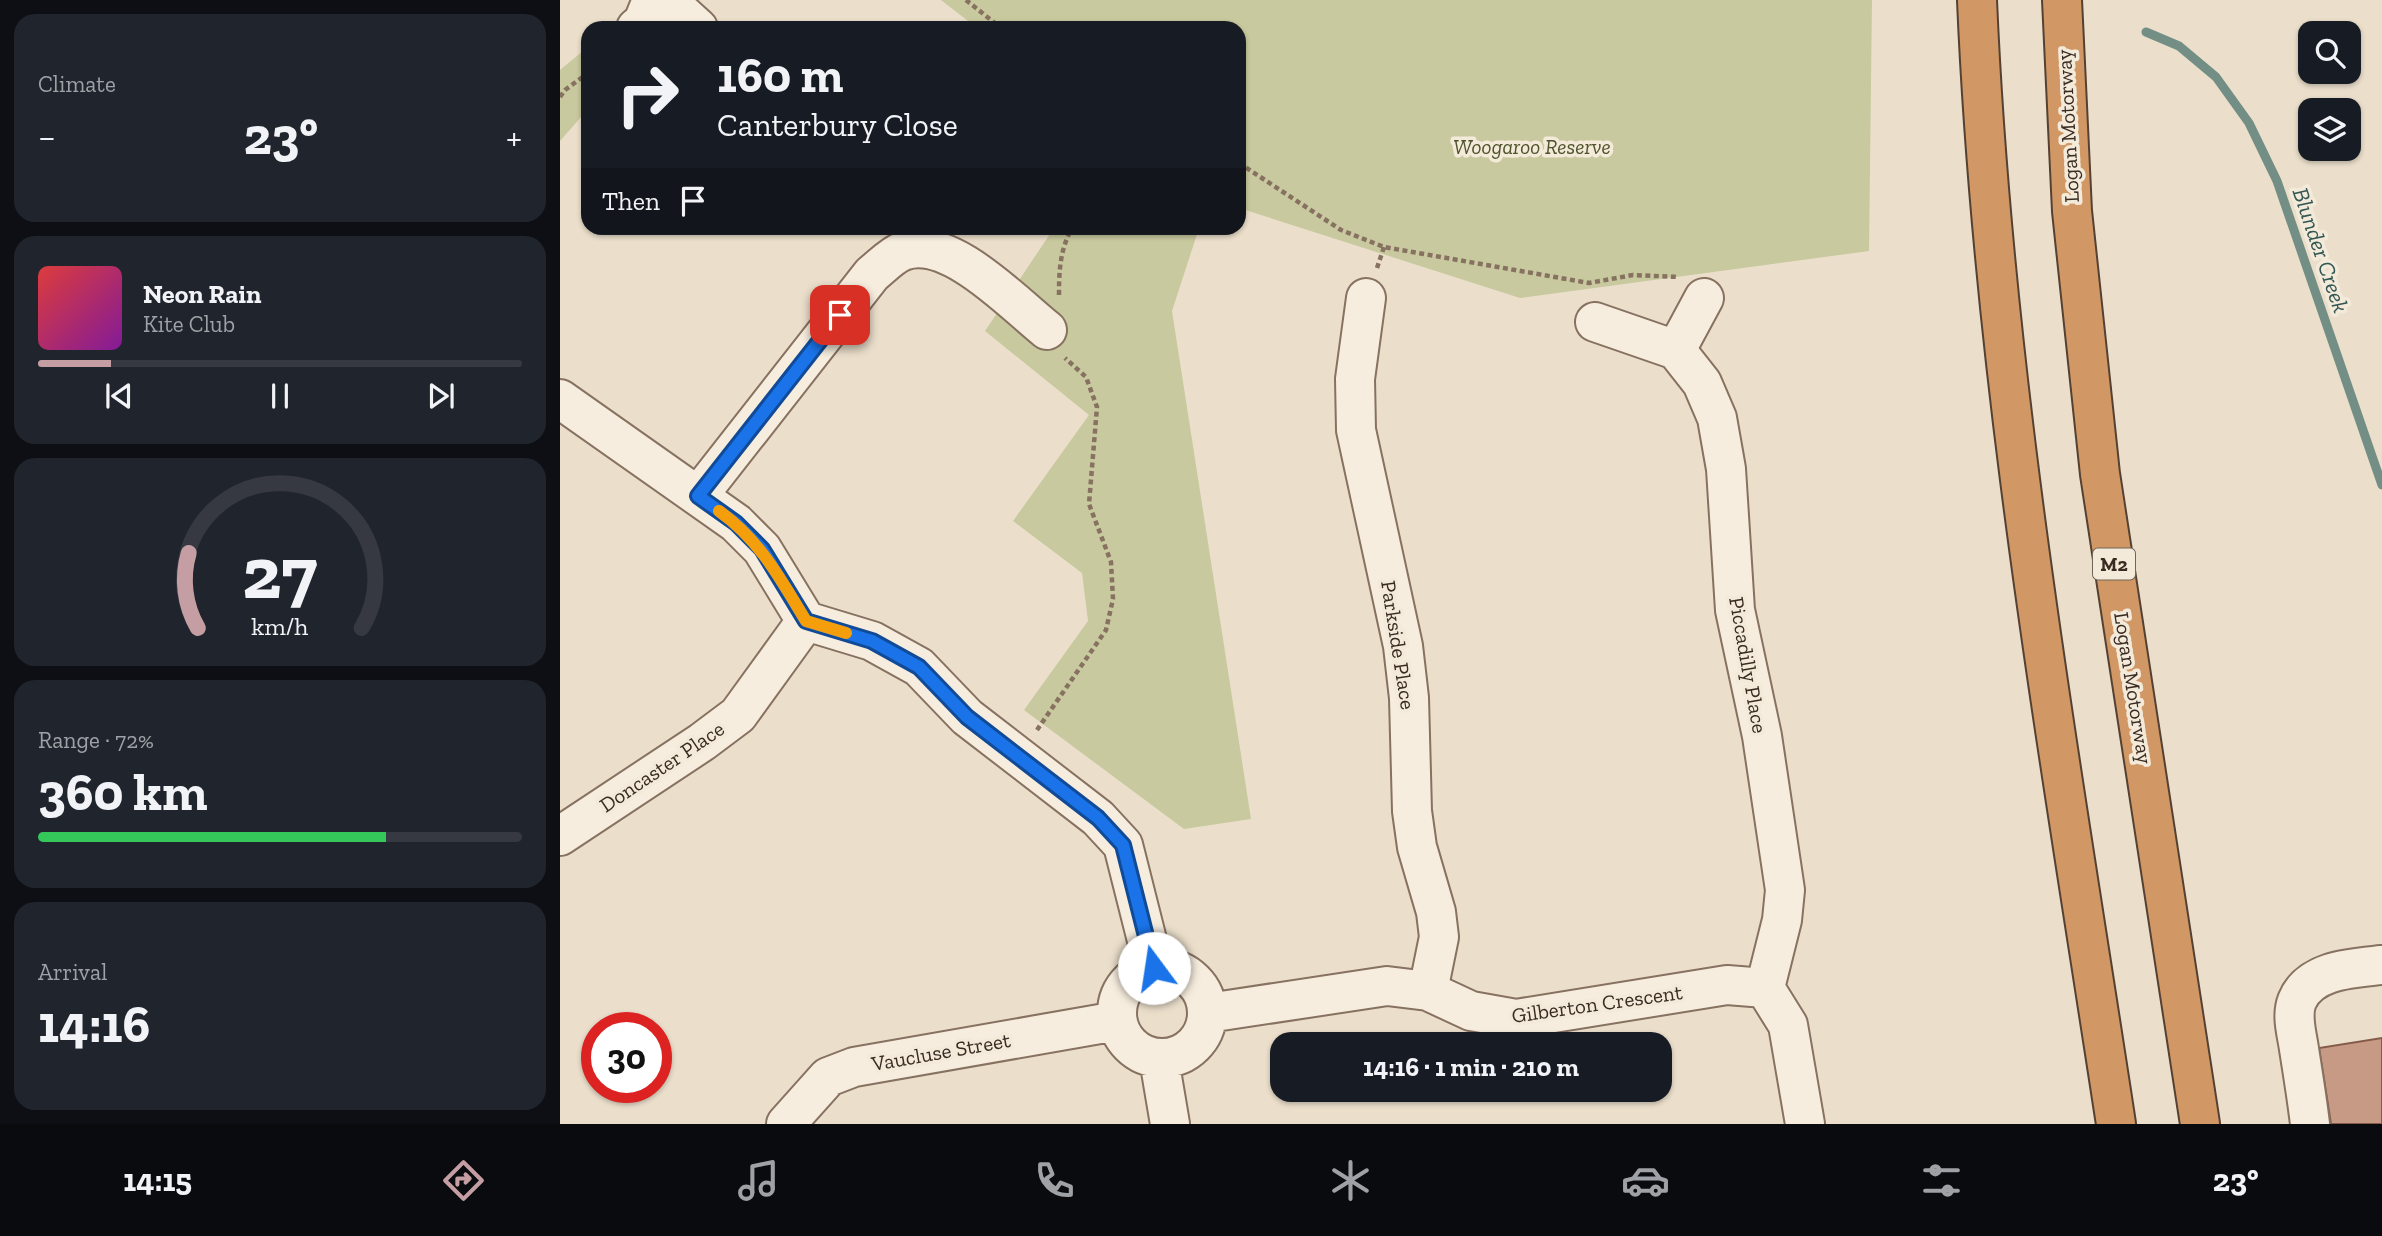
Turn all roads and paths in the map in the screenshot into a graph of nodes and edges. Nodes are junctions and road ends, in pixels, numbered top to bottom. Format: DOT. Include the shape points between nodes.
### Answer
graph roads {
  1 [pos="652,0"];
  2 [pos="667,0"];
  3 [pos="966,0"];
  4 [pos="1977,0"];
  5 [pos="2062,0"];
  6 [pos="643,21"];
  7 [pos="690,21"];
  8 [pos="992,21"];
  9 [pos="581,78"];
  10 [pos="560,97"];
  11 [pos="1246,168"];
  12 [pos="1068,235"];
  13 [pos="897,239"];
  14 [pos="1366,298"];
  15 [pos="1704,298"];
  16 [pos="1595,322"];
  17 [pos="1047,330"];
  18 [pos="1676,351"];
  19 [pos="560,399"];
  20 [pos="698,496"];
  21 [pos="806,621"];
  22 [pos="1018,757"];
  23 [pos="560,836"];
  24 [pos="2382,965"];
  25 [pos="1154,968"];
  26 [pos="1765,988"];
  27 [pos="1428,991"];
  28 [pos="1208,1013"];
  29 [pos="1117,1021"];
  30 [pos="1159,1059"];
  31 [pos="786,1124"];
  32 [pos="1170,1124"];
  33 [pos="1805,1124"];
  34 [pos="2116,1124"];
  35 [pos="2200,1124"];
  36 [pos="2310,1124"];
  1 -- 6 [label="street"];
  2 -- 7 [label="street"];
  3 -- 8 [label="path"];
  4 -- 34 [label="highway" via="1996,266 2018,460"];
  5 -- 35 [label="highway, Logan Motorway / M2" via="2072,211 2100,474"];
  9 -- 10 [label="path"];
  11 -- 15 [label="path" via="1341,230 1384,247 1589,282 1633,275 1697,278"];
  12 -- 17 [label="path" via="1059,270 1059,303"];
  13 -- 17 [label="street" via="959,259"];
  13 -- 20 [label="street"];
  14 -- 27 [label="street, Parkside Place" via="1355,379 1356,430 1403,646 1412,811 1439,937"];
  15 -- 18 [label="street"];
  16 -- 18 [label="street"];
  17 -- 22 [label="path" via="1057,351 1086,377 1097,407 1089,504 1111,562 1113,598 1106,631"];
  18 -- 26 [label="street, Piccadilly Place" via="1702,383 1717,418 1726,469 1735,610 1762,736 1785,891"];
  19 -- 20 [label="street"];
  20 -- 21 [label="street" via="762,549"];
  21 -- 22 [label="street" via="872,641 919,667 967,717"];
  21 -- 23 [label="street, Doncaster Place" via="738,715"];
  22 -- 25 [label="street" via="1098,818 1123,845"];
  24 -- 36 [label="street" via="2344,969 2319,978 2297,1002 2294,1020"];
  25 -- 28 [label="street" via="1181,971 1200,988"];
  25 -- 29 [label="street" via="1138,974 1125,987"];
  26 -- 27 [label="street, Gilberton Crescent" via="1727,985 1516,1019 1471,1011"];
  26 -- 33 [label="street" via="1788,1025"];
  27 -- 28 [label="street, Gilberton Crescent" via="1387,986"];
  28 -- 30 [label="street" via="1204,1031 1193,1047 1177,1057"];
  29 -- 30 [label="street" via="1125,1040 1140,1053"];
  29 -- 31 [label="street, Vaucluse Street" via="854,1067 828,1077"];
  30 -- 32 [label="street"];
}
